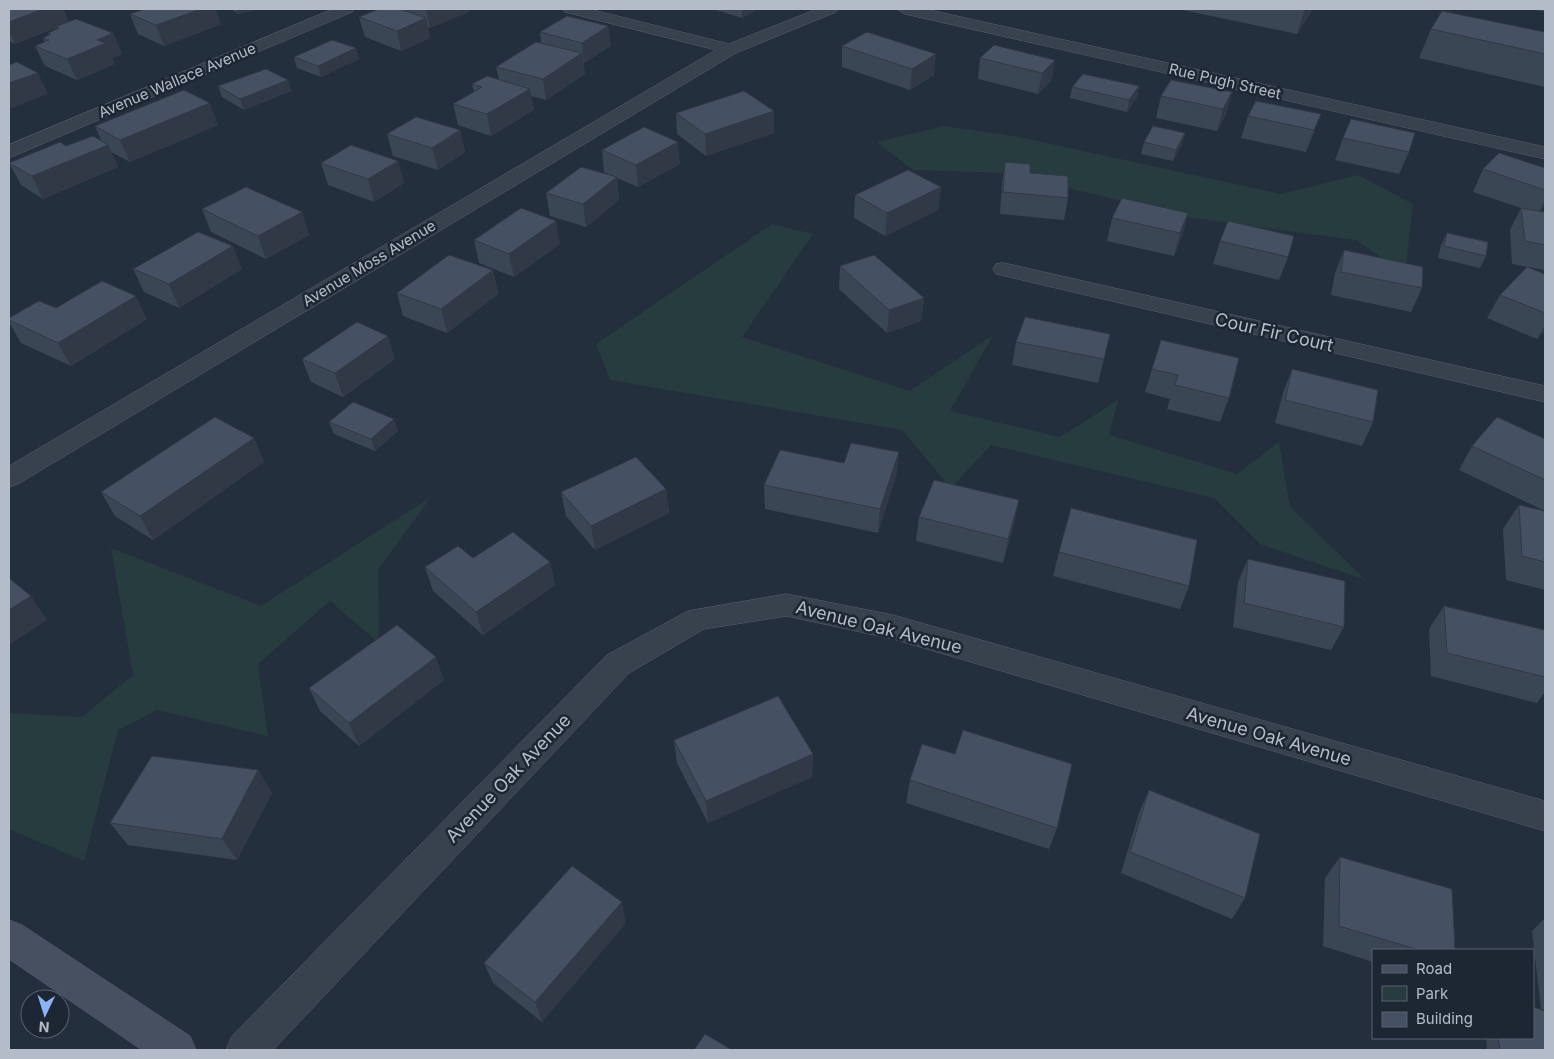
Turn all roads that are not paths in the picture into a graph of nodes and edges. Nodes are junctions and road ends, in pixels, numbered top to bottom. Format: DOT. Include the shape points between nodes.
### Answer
graph roads {
  1 [pos="346,9"];
  2 [pos="571,9"];
  3 [pos="830,9"];
  4 [pos="905,9"];
  5 [pos="730,49"];
  6 [pos="9,152"];
  7 [pos="1545,153"];
  8 [pos="1004,270"];
  9 [pos="1545,394"];
  10 [pos="9,478"];
  11 [pos="1545,816"];
  12 [pos="9,938"];
  13 [pos="176,1050"];
  14 [pos="246,1050"];
  1 -- 6 [label="street, Avenue Wallace Avenue"];
  2 -- 5 [label="street"];
  3 -- 5 [label="street"];
  4 -- 7 [label="street, Rue Pugh Street"];
  5 -- 10 [label="street, Avenue Moss Avenue"];
  8 -- 9 [label="street, Cour Fir Court"];
  11 -- 14 [label="street, Avenue Oak Avenue" via="893,627 787,605 698,619 618,664"];
  12 -- 13 [label="street"];
}
